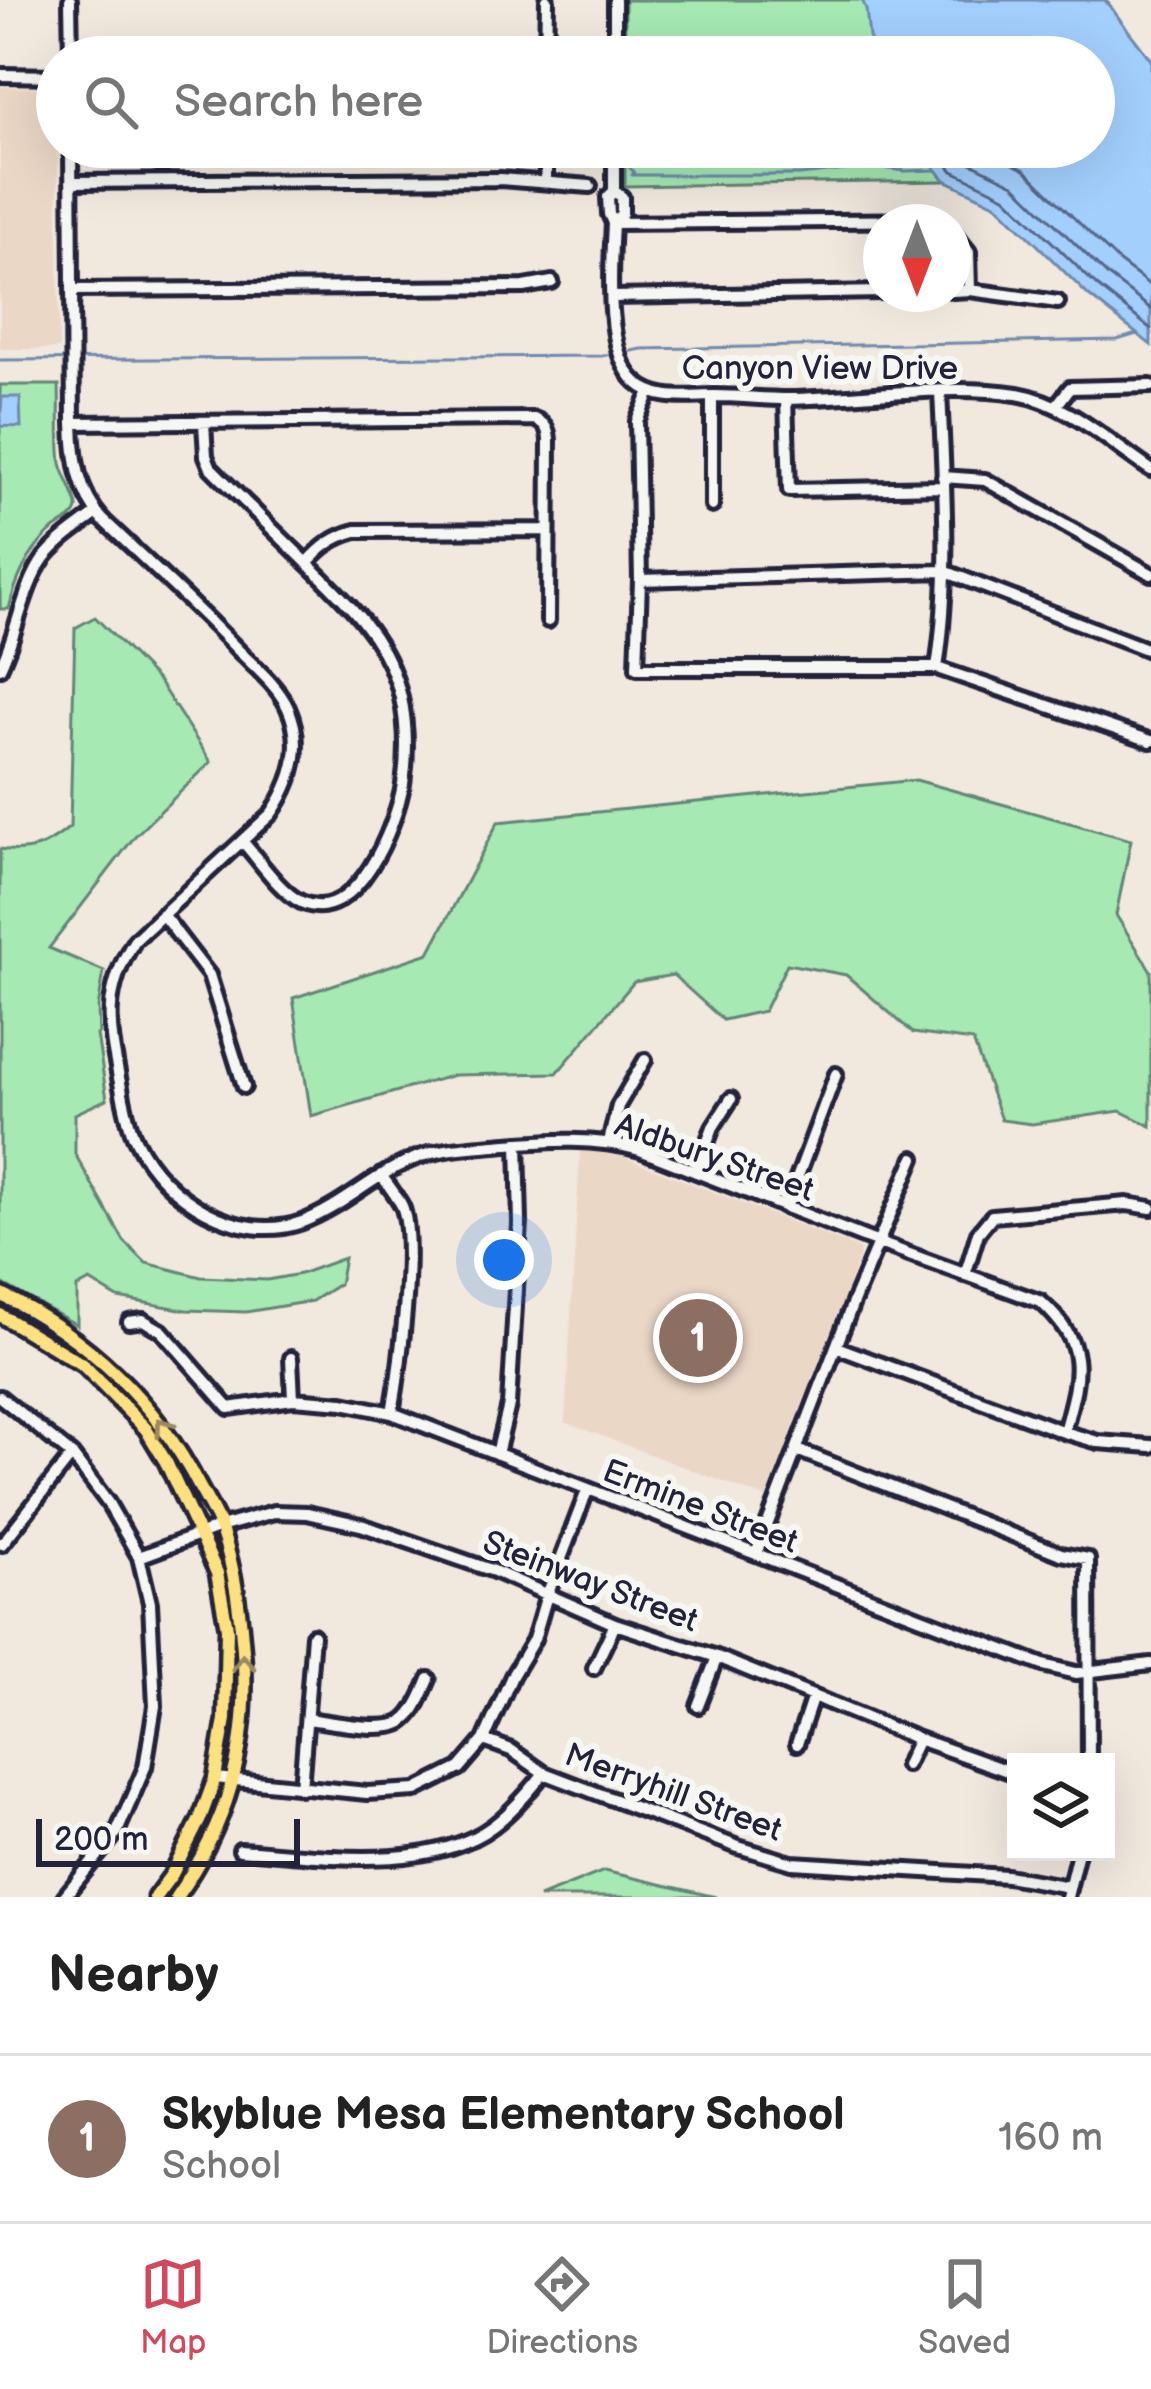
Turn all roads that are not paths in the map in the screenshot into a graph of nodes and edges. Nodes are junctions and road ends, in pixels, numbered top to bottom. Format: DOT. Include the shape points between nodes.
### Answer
graph roads {
  1 [pos="70,0"];
  2 [pos="547,0"];
  3 [pos="615,0"];
  4 [pos="70,36"];
  5 [pos="546,36"];
  6 [pos="615,36"];
  7 [pos="0,75"];
  8 [pos="36,76"];
  9 [pos="71,168"];
  10 [pos="546,168"];
  11 [pos="614,168"];
  12 [pos="71,182"];
  13 [pos="546,182"];
  14 [pos="590,186"];
  15 [pos="863,221"];
  16 [pos="613,223"];
  17 [pos="552,282"];
  18 [pos="72,290"];
  19 [pos="971,290"];
  20 [pos="863,292"];
  21 [pos="613,297"];
  22 [pos="1058,302"];
  23 [pos="1151,386"];
  24 [pos="940,391"];
  25 [pos="650,392"];
  26 [pos="712,396"];
  27 [pos="786,399"];
  28 [pos="1056,406"];
  29 [pos="73,423"];
  30 [pos="204,423"];
  31 [pos="1151,470"];
  32 [pos="944,482"];
  33 [pos="712,506"];
  34 [pos="97,513"];
  35 [pos="547,530"];
  36 [pos="307,563"];
  37 [pos="944,571"];
  38 [pos="1151,574"];
  39 [pos="640,580"];
  40 [pos="548,621"];
  41 [pos="1151,651"];
  42 [pos="0,668"];
  43 [pos="938,668"];
  44 [pos="1151,741"];
  45 [pos="244,842"];
  46 [pos="162,914"];
  47 [pos="645,1060"];
  48 [pos="836,1074"];
  49 [pos="244,1088"];
  50 [pos="730,1099"];
  51 [pos="609,1142"];
  52 [pos="518,1143"];
  53 [pos="914,1158"];
  54 [pos="696,1172"];
  55 [pos="381,1175"];
  56 [pos="786,1208"];
  57 [pos="1151,1208"];
  58 [pos="877,1243"];
  59 [pos="965,1275"];
  60 [pos="0,1294"];
  61 [pos="0,1315"];
  62 [pos="129,1322"];
  63 [pos="836,1347"];
  64 [pos="291,1358"];
  65 [pos="0,1397"];
  66 [pos="293,1399"];
  67 [pos="392,1413"];
  68 [pos="1064,1432"];
  69 [pos="1151,1447"];
  70 [pos="796,1450"];
  71 [pos="496,1454"];
  72 [pos="73,1455"];
  73 [pos="587,1491"];
  74 [pos="220,1527"];
  75 [pos="201,1534"];
  76 [pos="0,1543"];
  77 [pos="756,1554"];
  78 [pos="139,1557"];
  79 [pos="547,1595"];
  80 [pos="614,1624"];
  81 [pos="313,1634"];
  82 [pos="717,1657"];
  83 [pos="1151,1664"];
  84 [pos="594,1668"];
  85 [pos="1088,1673"];
  86 [pos="429,1679"];
  87 [pos="813,1696"];
  88 [pos="698,1706"];
  89 [pos="308,1719"];
  90 [pos="918,1738"];
  91 [pos="484,1740"];
  92 [pos="797,1744"];
  93 [pos="1089,1753"];
  94 [pos="906,1766"];
  95 [pos="1007,1771"];
  96 [pos="544,1773"];
  97 [pos="215,1778"];
  98 [pos="235,1779"];
  99 [pos="301,1788"];
  100 [pos="240,1850"];
  101 [pos="1076,1861"];
  102 [pos="1068,1892"];
  103 [pos="64,1897"];
  104 [pos="155,1897"];
  105 [pos="176,1897"];
  1 -- 4 [label="street"];
  2 -- 5 [label="street"];
  3 -- 6 [label="street"];
  7 -- 8 [label="street"];
  9 -- 12 [label="street"];
  10 -- 13 [label="street"];
  11 -- 16 [label="street, Canyon View Drive"];
  12 -- 13 [label="street"];
  12 -- 18 [label="street"];
  13 -- 14 [label="street"];
  15 -- 16 [label="street"];
  16 -- 21 [label="street, Canyon View Drive"];
  17 -- 18 [label="street"];
  18 -- 29 [label="street"];
  19 -- 22 [label="street"];
  20 -- 21 [label="street"];
  21 -- 25 [label="street, Canyon View Drive" via="615,345 628,373"];
  23 -- 28 [label="street" via="1070,388"];
  24 -- 27 [label="street, Canyon View Drive"];
  24 -- 28 [label="street, Canyon View Drive" via="1018,394"];
  24 -- 32 [label="street"];
  25 -- 26 [label="street, Canyon View Drive"];
  25 -- 39 [label="street" via="638,421"];
  26 -- 27 [label="street, Canyon View Drive"];
  26 -- 33 [label="street"];
  27 -- 32 [label="street" via="789,490"];
  28 -- 31 [label="street, Canyon View Drive"];
  29 -- 30 [label="street"];
  29 -- 34 [label="street" via="78,479"];
  30 -- 35 [label="street" via="534,419 548,430"];
  30 -- 36 [label="street" via="212,469"];
  32 -- 37 [label="street"];
  32 -- 38 [label="street" via="985,480"];
  34 -- 42 [label="street" via="34,573"];
  34 -- 45 [label="street, Aldbury Street" via="289,709 293,773 272,814"];
  35 -- 36 [label="street" via="356,531 322,546"];
  35 -- 40 [label="street"];
  36 -- 45 [label="street" via="362,618 398,685 404,722 396,816 358,884 332,904 299,901"];
  37 -- 39 [label="street"];
  37 -- 41 [label="street"];
  37 -- 43 [label="street"];
  39 -- 43 [label="street" via="637,668"];
  43 -- 44 [label="street"];
  45 -- 46 [label="street, Aldbury Street"];
  46 -- 49 [label="street" via="209,975"];
  46 -- 55 [label="street, Aldbury Street" via="119,964 110,1033 136,1143 172,1186 220,1220 279,1228"];
  47 -- 51 [label="street" via="618,1106"];
  48 -- 56 [label="street"];
  50 -- 54 [label="street"];
  51 -- 52 [label="street, Aldbury Street"];
  51 -- 54 [label="street, Aldbury Street"];
  52 -- 55 [label="street, Aldbury Street" via="450,1149"];
  52 -- 71 [label="street" via="509,1405"];
  53 -- 58 [label="street"];
  54 -- 56 [label="street, Aldbury Street"];
  55 -- 67 [label="street" via="408,1231"];
  56 -- 58 [label="street, Aldbury Street"];
  57 -- 59 [label="street" via="992,1216"];
  58 -- 59 [label="street, Aldbury Street"];
  58 -- 63 [label="street"];
  59 -- 68 [label="street, Aldbury Street" via="1041,1302 1058,1318 1076,1348 1078,1381"];
  74 -- 60 [label="main road, one-way" via="150,1408 94,1352"];
  61 -- 75 [label="main road" via="83,1365 146,1429"];
  62 -- 66 [label="street, Ermine Street" via="162,1331 229,1408"];
  63 -- 68 [label="street"];
  63 -- 70 [label="street"];
  64 -- 66 [label="street"];
  65 -- 72 [label="street"];
  66 -- 67 [label="street, Ermine Street"];
  67 -- 71 [label="street, Ermine Street"];
  68 -- 69 [label="street"];
  70 -- 77 [label="street"];
  70 -- 85 [label="street" via="1088,1559"];
  71 -- 73 [label="street, Ermine Street"];
  72 -- 76 [label="street"];
  72 -- 78 [label="street"];
  73 -- 77 [label="street, Ermine Street"];
  73 -- 79 [label="street"];
  74 -- 75 [label="street, Steinway Street"];
  74 -- 79 [label="street, Steinway Street" via="274,1512 307,1513 404,1538"];
  98 -- 74 [label="main road, one-way" via="245,1705 242,1619"];
  75 -- 78 [label="street, Steinway Street"];
  75 -- 97 [label="main road" via="227,1628"];
  77 -- 85 [label="street, Ermine Street" via="1000,1650"];
  78 -- 103 [label="street" via="155,1706 145,1767 117,1832"];
  79 -- 80 [label="street, Steinway Street"];
  79 -- 91 [label="street"];
  80 -- 82 [label="street, Steinway Street"];
  80 -- 84 [label="street"];
  81 -- 89 [label="street"];
  82 -- 87 [label="street, Steinway Street"];
  82 -- 88 [label="street"];
  83 -- 85 [label="street, Ermine Street"];
  85 -- 93 [label="street"];
  86 -- 89 [label="street" via="404,1721 386,1727"];
  87 -- 90 [label="street, Steinway Street"];
  87 -- 92 [label="street"];
  89 -- 99 [label="street"];
  90 -- 94 [label="street"];
  90 -- 95 [label="street, Steinway Street"];
  91 -- 96 [label="street, Merryhill Street"];
  91 -- 99 [label="street" via="460,1768 416,1790"];
  96 -- 100 [label="street" via="491,1828 453,1848 403,1858"];
  96 -- 102 [label="street, Merryhill Street" via="792,1862 1007,1876"];
  97 -- 98 [label="street"];
  97 -- 104 [label="main road"];
  98 -- 99 [label="street"];
  98 -- 105 [label="main road"];
  101 -- 102 [label="street"];
}
